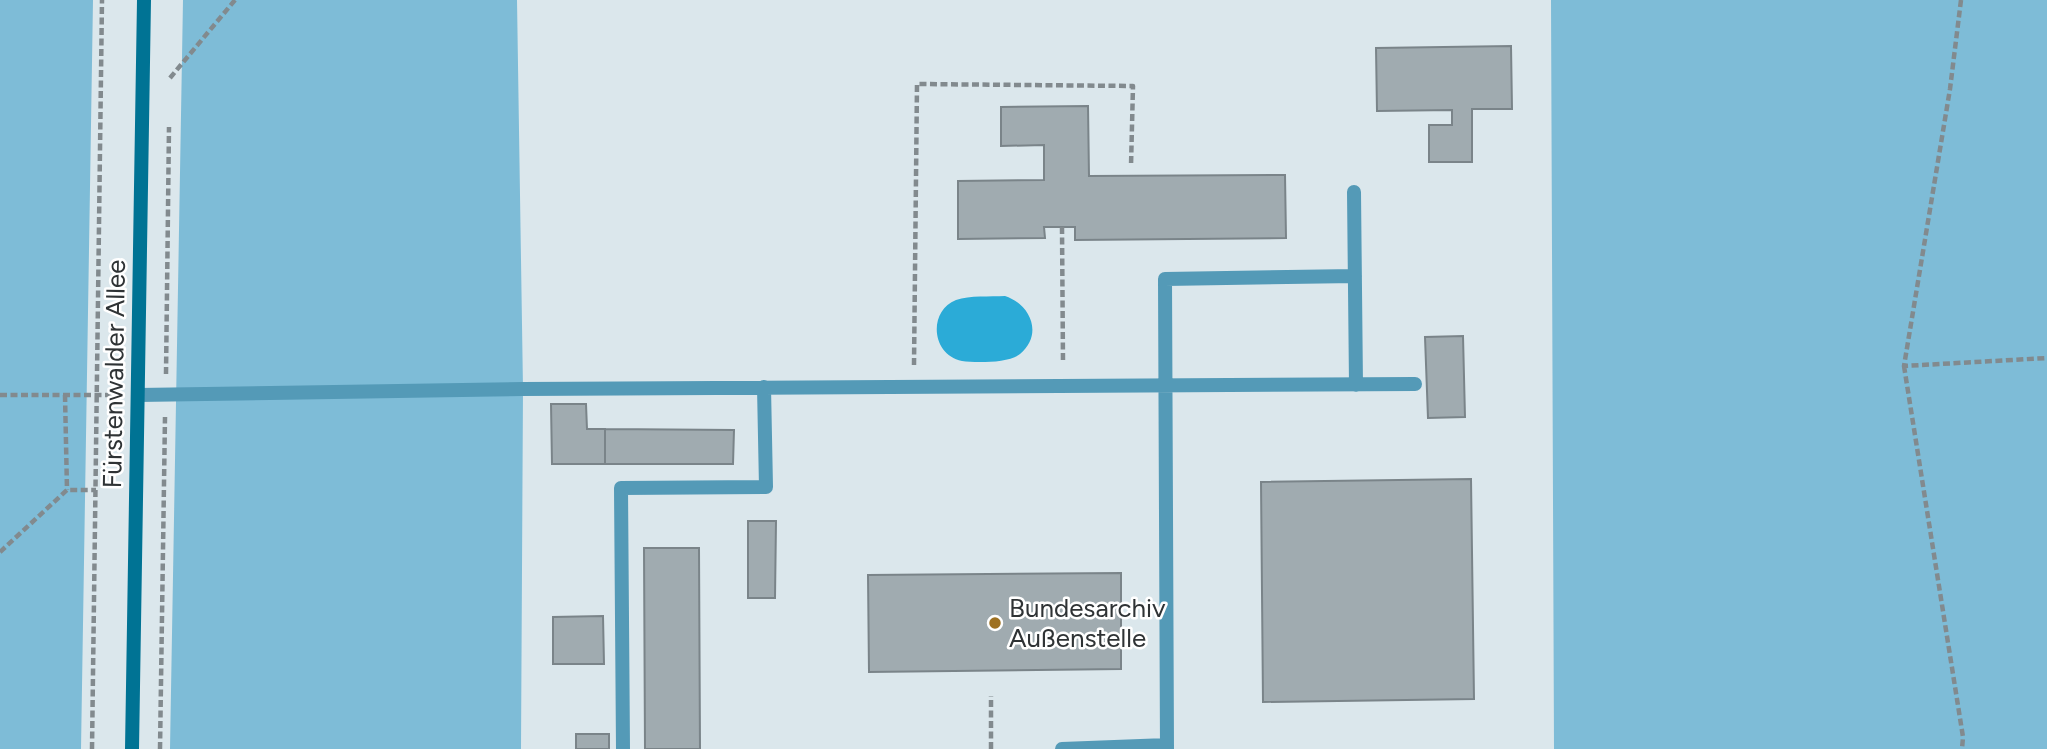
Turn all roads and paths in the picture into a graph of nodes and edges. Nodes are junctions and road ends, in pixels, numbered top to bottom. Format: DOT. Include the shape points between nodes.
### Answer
graph roads {
  1 [pos="102,0"];
  2 [pos="144,0"];
  3 [pos="235,0"];
  4 [pos="1961,0"];
  5 [pos="170,65"];
  6 [pos="170,78"];
  7 [pos="169,92"];
  8 [pos="169,119"];
  9 [pos="1132,166"];
  10 [pos="1354,192"];
  11 [pos="1062,227"];
  12 [pos="1355,276"];
  13 [pos="2047,358"];
  14 [pos="1904,366"];
  15 [pos="1415,384"];
  16 [pos="1063,385"];
  17 [pos="1164,385"];
  18 [pos="1356,385"];
  19 [pos="913,386"];
  20 [pos="765,387"];
  21 [pos="166,394"];
  22 [pos="0,395"];
  23 [pos="65,395"];
  24 [pos="96,395"];
  25 [pos="138,395"];
  26 [pos="66,490"];
  27 [pos="96,490"];
  28 [pos="0,552"];
  29 [pos="991,696"];
  30 [pos="1167,747"];
  31 [pos="92,749"];
  32 [pos="132,749"];
  33 [pos="160,749"];
  34 [pos="623,749"];
  35 [pos="991,749"];
  36 [pos="1062,749"];
  37 [pos="1962,749"];
  1 -- 24 [label="path"];
  2 -- 25 [label="main road, Fürstenwalder Allee"];
  3 -- 6 [label="path"];
  4 -- 14 [label="path"];
  5 -- 6 [label="path"];
  6 -- 7 [label="path"];
  8 -- 21 [label="path"];
  9 -- 19 [label="path" via="1133,86 917,84"];
  10 -- 12 [label="lane"];
  11 -- 16 [label="path"];
  12 -- 17 [label="lane" via="1165,279"];
  12 -- 18 [label="lane"];
  13 -- 14 [label="path"];
  14 -- 37 [label="path"];
  15 -- 18 [label="lane"];
  16 -- 17 [label="lane"];
  16 -- 19 [label="lane"];
  17 -- 18 [label="lane"];
  17 -- 30 [label="lane"];
  19 -- 20 [label="lane"];
  20 -- 21 [label="lane"];
  20 -- 34 [label="lane" via="766,488 621,488"];
  21 -- 25 [label="lane"];
  21 -- 33 [label="path"];
  22 -- 23 [label="path"];
  23 -- 24 [label="path"];
  23 -- 26 [label="path"];
  24 -- 25 [label="path"];
  24 -- 27 [label="path"];
  25 -- 32 [label="main road, Fürstenwalder Allee"];
  26 -- 27 [label="path"];
  26 -- 28 [label="path"];
  27 -- 31 [label="path"];
  29 -- 35 [label="path"];
  30 -- 36 [label="lane"];
}
